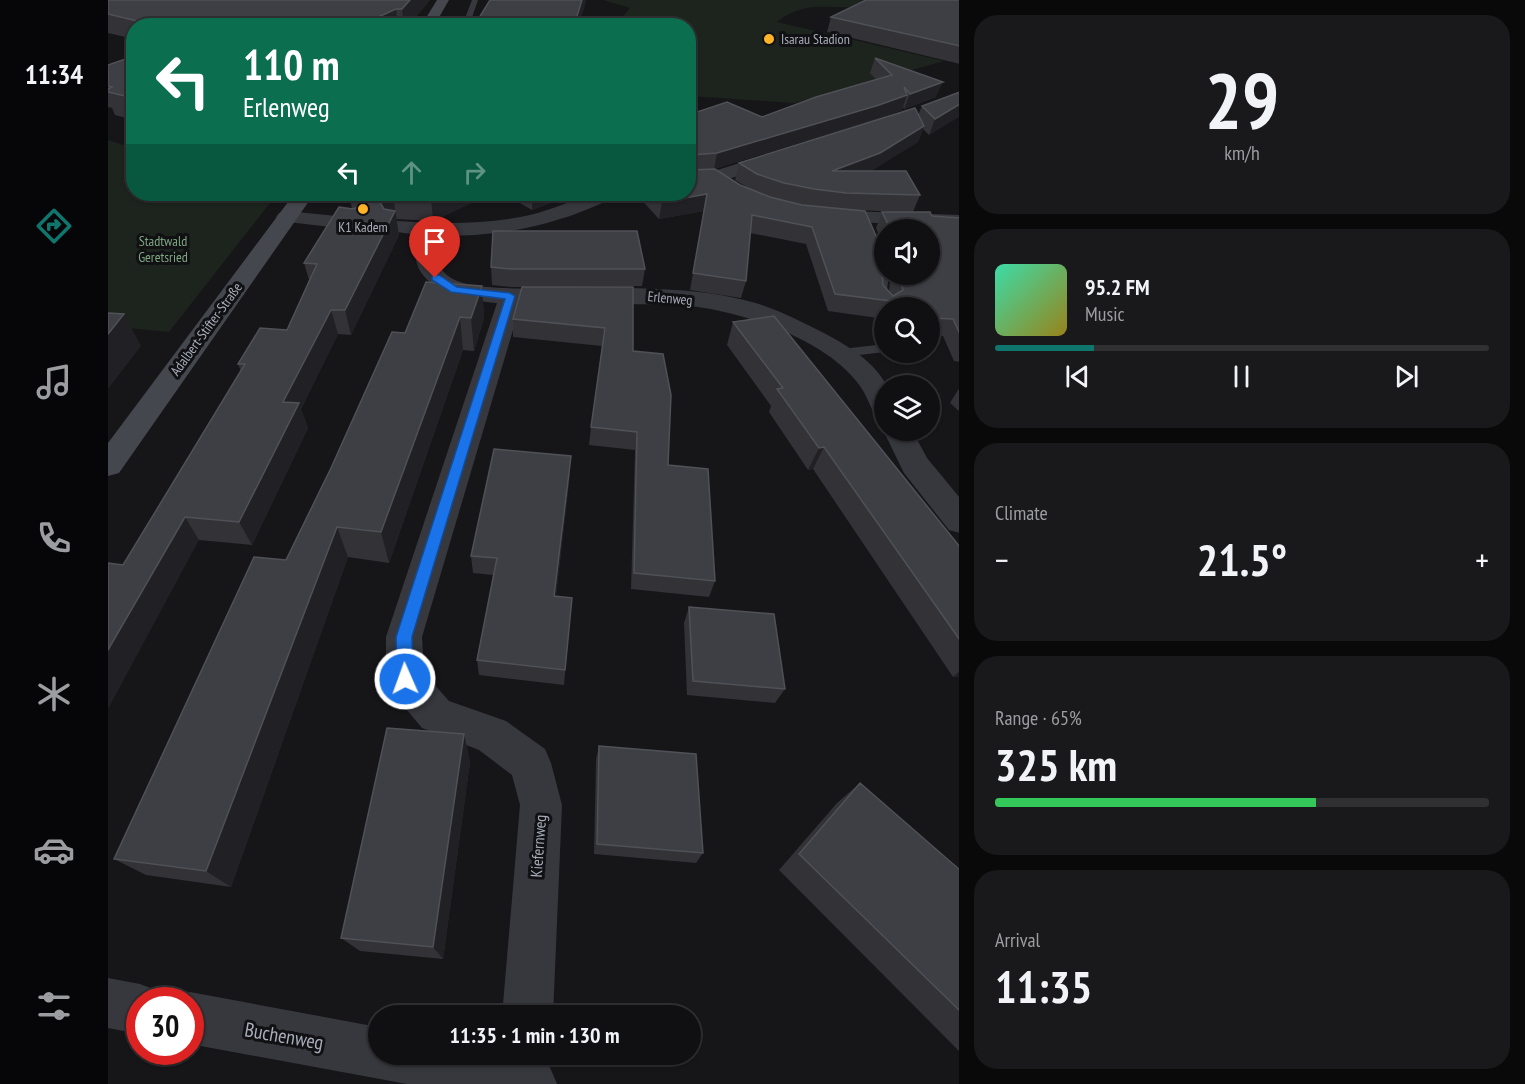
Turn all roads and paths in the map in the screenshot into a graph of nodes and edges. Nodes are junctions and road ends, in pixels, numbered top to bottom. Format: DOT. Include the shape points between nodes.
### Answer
graph roads {
  1 [pos="475,0"];
  2 [pos="439,1"];
  3 [pos="431,18"];
  4 [pos="468,18"];
  5 [pos="799,149"];
  6 [pos="716,177"];
  7 [pos="696,178"];
  8 [pos="737,193"];
  9 [pos="299,201"];
  10 [pos="592,201"];
  11 [pos="799,212"];
  12 [pos="286,217"];
  13 [pos="862,217"];
  14 [pos="959,220"];
  15 [pos="357,224"];
  16 [pos="396,227"];
  17 [pos="430,230"];
  18 [pos="510,296"];
  19 [pos="883,297"];
  20 [pos="874,349"];
  21 [pos="842,353"];
  22 [pos="874,386"];
  23 [pos="903,441"];
  24 [pos="108,465"];
  25 [pos="959,520"];
  26 [pos="108,1003"];
  27 [pos="528,1005"];
  28 [pos="126,1006"];
  29 [pos="204,1021"];
  30 [pos="368,1051"];
  31 [pos="467,1065"];
  32 [pos="526,1073"];
  1 -- 4 [label="lane"];
  2 -- 3 [label="street"];
  5 -- 6 [label="street"];
  6 -- 7 [label="street"];
  6 -- 8 [label="street"];
  9 -- 12 [label="street, Adalbert-Stifter-Straße"];
  10 -- 17 [label="street" via="513,226"];
  11 -- 13 [label="street"];
  12 -- 15 [label="street"];
  12 -- 24 [label="street, Adalbert-Stifter-Straße"];
  13 -- 14 [label="street"];
  13 -- 19 [label="lane" via="881,261"];
  16 -- 17 [label="street"];
  17 -- 18 [label="street, Erlenweg" via="425,253 435,278 455,290"];
  18 -- 21 [label="street, Erlenweg" via="606,294 682,298 746,308"];
  18 -- 27 [label="street, Kiefernweg" via="404,637 404,658 405,679 436,715 492,735 530,763 540,805"];
  20 -- 21 [label="lane"];
  21 -- 22 [label="street, Erlenweg"];
  23 -- 25 [label="street" via="915,465"];
  26 -- 28 [label="street"];
  29 -- 30 [label="street, Buchenweg"];
  31 -- 32 [label="street"];
}
